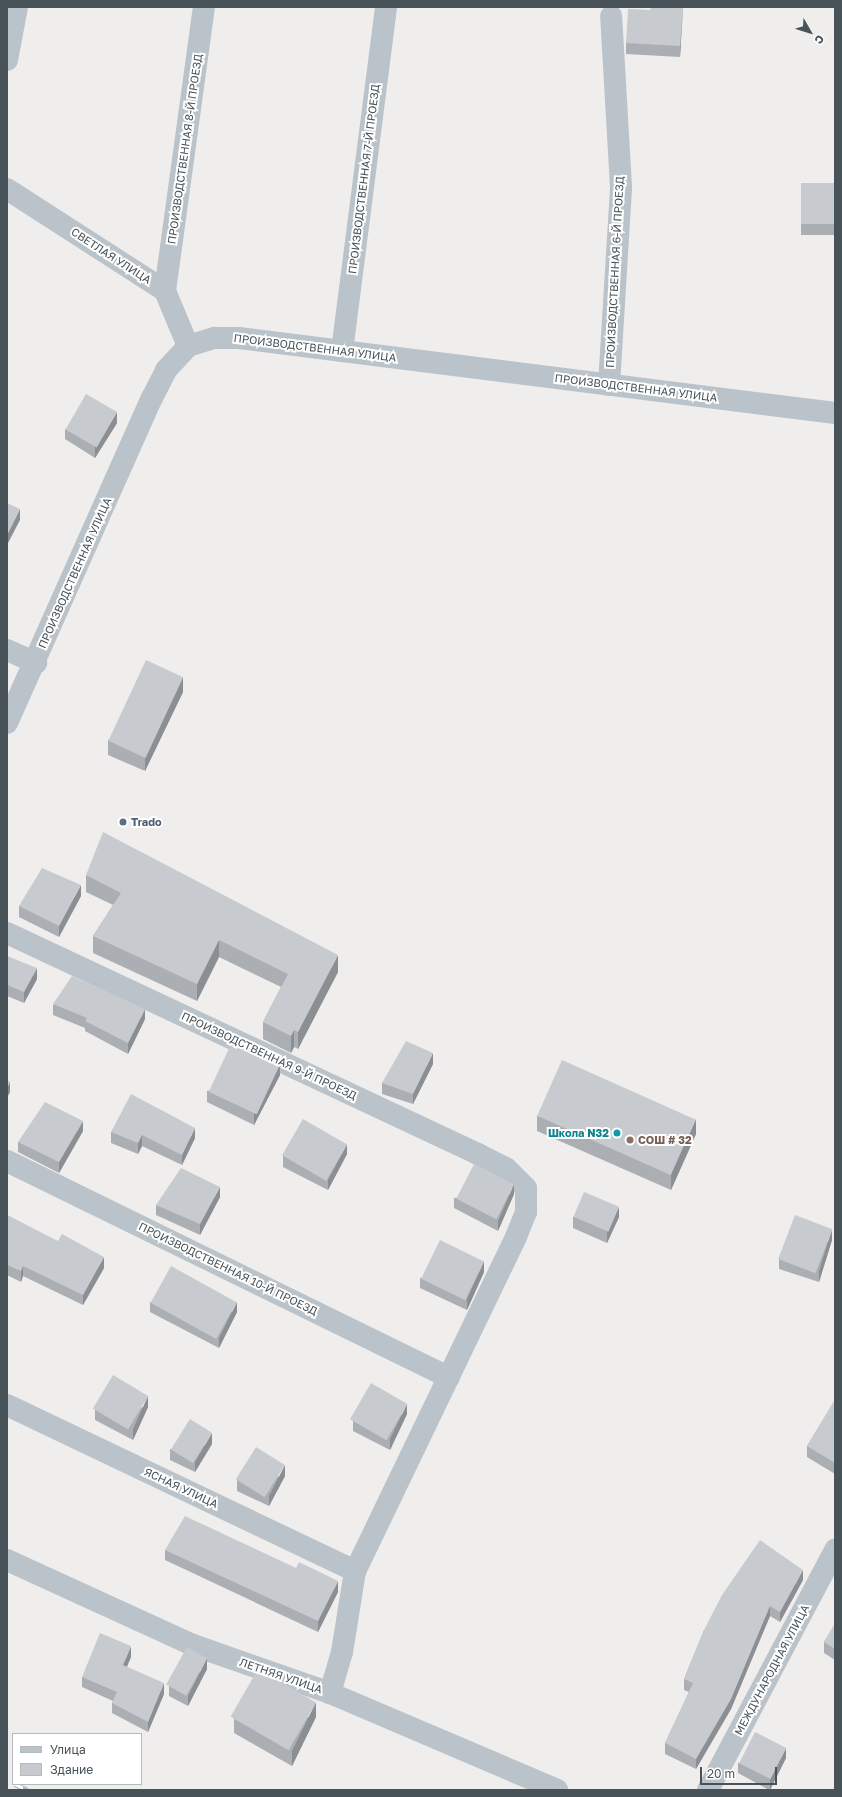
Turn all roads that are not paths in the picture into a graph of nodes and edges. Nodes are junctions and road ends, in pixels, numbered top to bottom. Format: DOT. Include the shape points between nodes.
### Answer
graph roads {
  1 [pos="17,7"];
  2 [pos="204,7"];
  3 [pos="386,7"];
  4 [pos="611,16"];
  5 [pos="7,60"];
  6 [pos="7,189"];
  7 [pos="165,291"];
  8 [pos="188,346"];
  9 [pos="342,351"];
  10 [pos="609,385"];
  11 [pos="835,413"];
  12 [pos="7,650"];
  13 [pos="36,663"];
  14 [pos="7,723"];
  15 [pos="7,933"];
  16 [pos="7,1161"];
  17 [pos="449,1378"];
  18 [pos="7,1405"];
  19 [pos="835,1550"];
  20 [pos="7,1560"];
  21 [pos="355,1570"];
  22 [pos="330,1693"];
  23 [pos="557,1790"];
  24 [pos="708,1790"];
  1 -- 5 [label="street"];
  2 -- 7 [label="street, ПРОИЗВОДСТВЕННАЯ 8-Й ПРОЕЗД"];
  3 -- 9 [label="street, ПРОИЗВОДСТВЕННАЯ 7-Й ПРОЕЗД"];
  4 -- 10 [label="street, ПРОИЗВОДСТВЕННАЯ 6-Й ПРОЕЗД" via="621,186"];
  6 -- 7 [label="street, СВЕТЛАЯ УЛИЦА"];
  7 -- 8 [label="street"];
  8 -- 9 [label="street, ПРОИЗВОДСТВЕННАЯ УЛИЦА" via="215,338 238,338"];
  8 -- 13 [label="street, ПРОИЗВОДСТВЕННАЯ УЛИЦА" via="166,370 152,398"];
  9 -- 10 [label="street, ПРОИЗВОДСТВЕННАЯ УЛИЦА"];
  10 -- 11 [label="street, ПРОИЗВОДСТВЕННАЯ УЛИЦА"];
  12 -- 13 [label="street"];
  13 -- 14 [label="street, ПРОИЗВОДСТВЕННАЯ УЛИЦА"];
  15 -- 17 [label="street, ПРОИЗВОДСТВЕННАЯ 9-Й ПРОЕЗД" via="492,1161 506,1168 526,1188 526,1212 516,1237"];
  16 -- 17 [label="street, ПРОИЗВОДСТВЕННАЯ 10-Й ПРОЕЗД"];
  17 -- 21 [label="street"];
  18 -- 21 [label="street, ЯСНАЯ УЛИЦА"];
  19 -- 24 [label="street, МЕЖДУНАРОДНАЯ УЛИЦА"];
  20 -- 22 [label="street, ЛЕТНЯЯ УЛИЦА" via="193,1645 289,1681"];
  21 -- 22 [label="street" via="342,1652"];
  22 -- 23 [label="street, ЛЕТНЯЯ УЛИЦА"];
}
